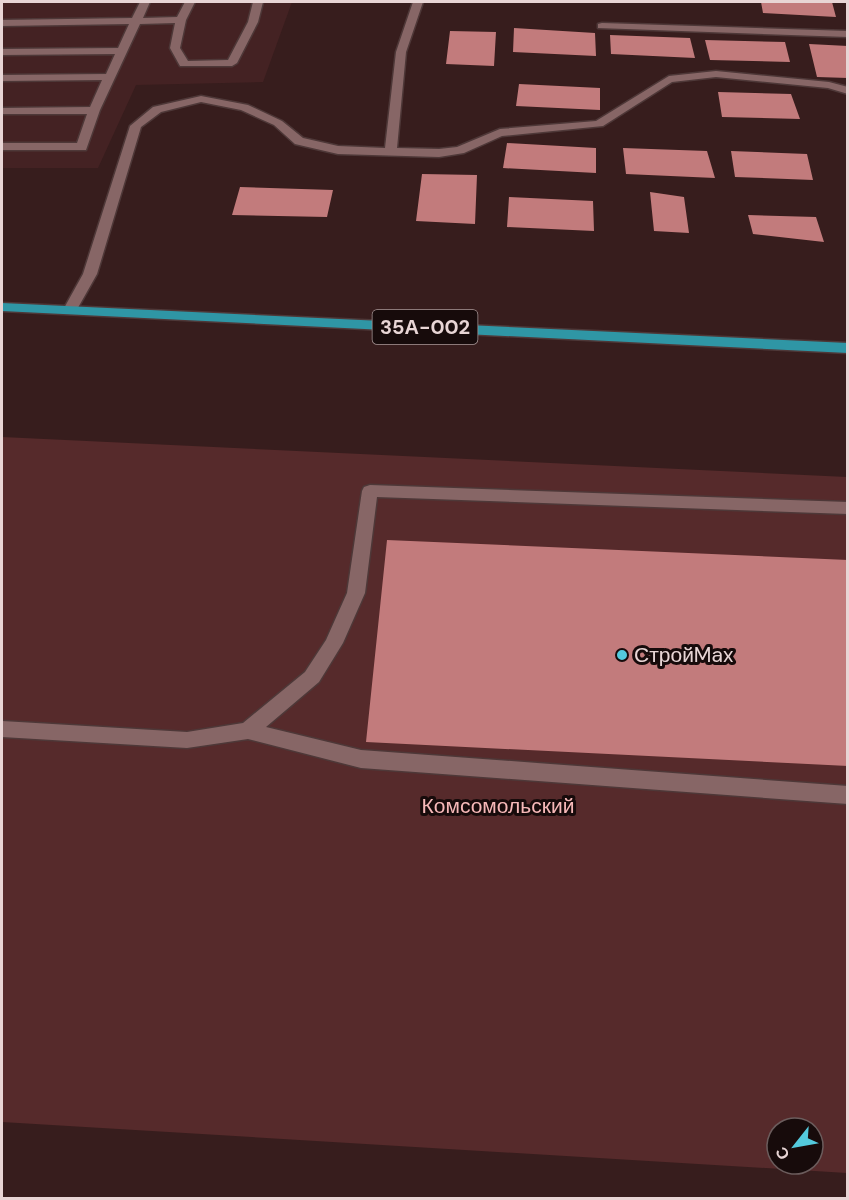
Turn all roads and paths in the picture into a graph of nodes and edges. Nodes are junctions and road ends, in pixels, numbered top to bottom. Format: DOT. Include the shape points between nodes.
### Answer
graph roads {
  1 [pos="145,2"];
  2 [pos="190,2"];
  3 [pos="258,2"];
  4 [pos="418,2"];
  5 [pos="181,20"];
  6 [pos="2,22"];
  7 [pos="135,22"];
  8 [pos="602,26"];
  9 [pos="848,34"];
  10 [pos="121,51"];
  11 [pos="2,52"];
  12 [pos="109,77"];
  13 [pos="2,78"];
  14 [pos="848,91"];
  15 [pos="94,110"];
  16 [pos="2,111"];
  17 [pos="2,147"];
  18 [pos="391,150"];
  19 [pos="2,308"];
  20 [pos="70,310"];
  21 [pos="848,348"];
  22 [pos="848,508"];
  23 [pos="2,729"];
  24 [pos="248,731"];
  25 [pos="848,795"];
  1 -- 7 [label="street"];
  2 -- 5 [label="street"];
  3 -- 5 [label="street" via="253,22 232,63 184,63 175,48"];
  4 -- 18 [label="street" via="401,52"];
  5 -- 7 [label="street"];
  6 -- 7 [label="street"];
  7 -- 10 [label="street"];
  8 -- 9 [label="street"];
  10 -- 11 [label="street"];
  10 -- 12 [label="street"];
  12 -- 13 [label="street"];
  12 -- 15 [label="street"];
  14 -- 18 [label="street" via="829,85 716,74 669,80 599,124 500,134 460,150"];
  15 -- 16 [label="street"];
  15 -- 17 [label="street" via="82,147"];
  18 -- 20 [label="street" via="338,150 299,141 278,123 243,106 201,99 157,109 136,126 90,274"];
  19 -- 20 [label="highway, 35А-002"];
  20 -- 21 [label="highway, 35А-002"];
  22 -- 24 [label="street" via="370,491 356,593 333,644 312,677"];
  23 -- 24 [label="street" via="188,740"];
  24 -- 25 [label="street" via="361,759"];
}
